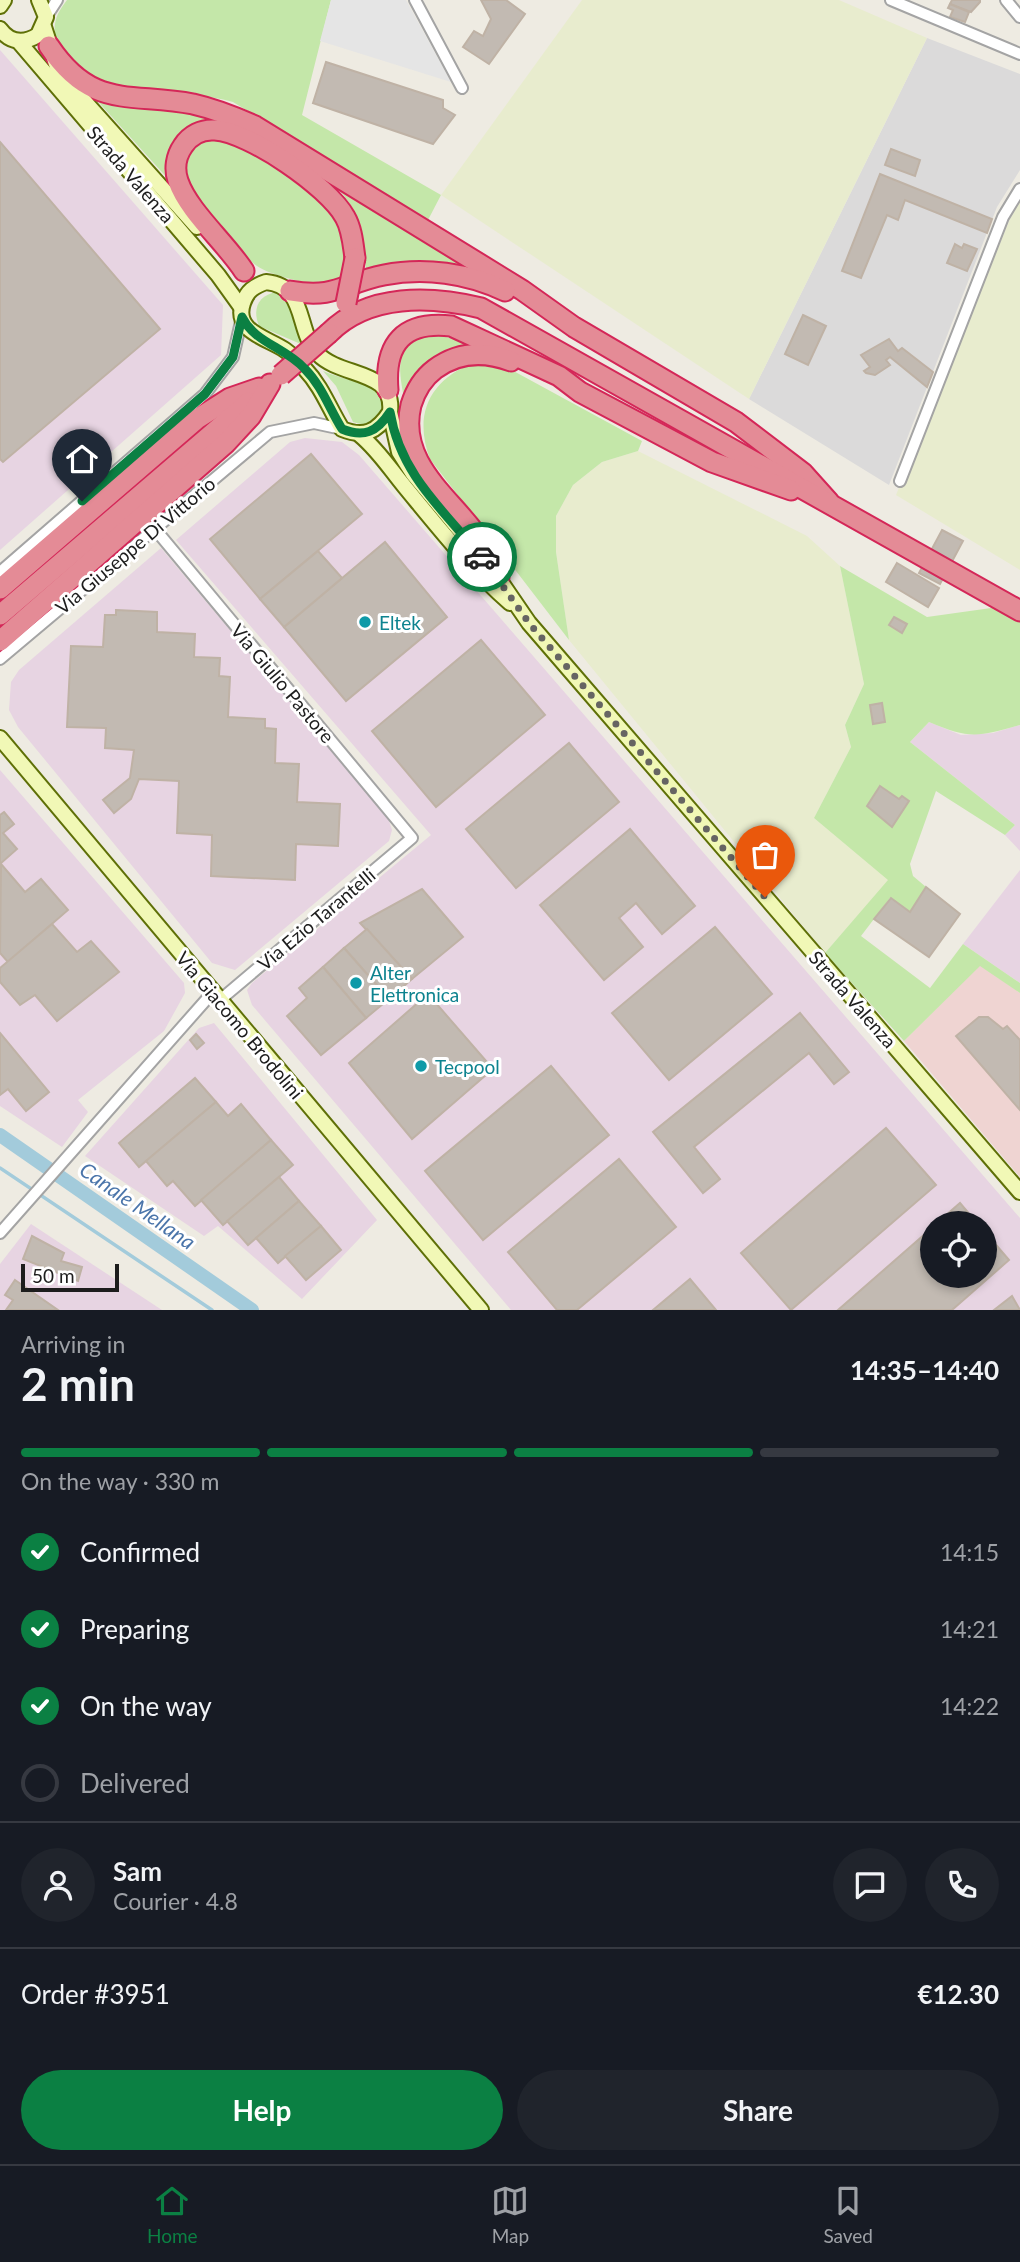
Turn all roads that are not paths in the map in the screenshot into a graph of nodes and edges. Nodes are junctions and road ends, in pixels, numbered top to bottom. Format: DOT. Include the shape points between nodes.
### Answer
graph roads {
  1 [pos="4,0"];
  2 [pos="39,0"];
  3 [pos="57,0"];
  4 [pos="415,0"];
  5 [pos="891,0"];
  6 [pos="1006,0"];
  7 [pos="0,6"];
  8 [pos="1020,17"];
  9 [pos="0,29"];
  10 [pos="46,30"];
  11 [pos="19,42"];
  12 [pos="1020,54"];
  13 [pos="461,88"];
  14 [pos="1020,189"];
  15 [pos="244,271"];
  16 [pos="266,282"];
  17 [pos="290,291"];
  18 [pos="241,312"];
  19 [pos="574,327"];
  20 [pos="331,331"];
  21 [pos="276,379"];
  22 [pos="388,390"];
  23 [pos="580,391"];
  24 [pos="390,412"];
  25 [pos="342,429"];
  26 [pos="360,435"];
  27 [pos="900,481"];
  28 [pos="829,502"];
  29 [pos="155,529"];
  30 [pos="0,572"];
  31 [pos="499,577"];
  32 [pos="0,589"];
  33 [pos="1018,610"];
  34 [pos="521,613"];
  35 [pos="0,615"];
  36 [pos="0,641"];
  37 [pos="0,659"];
  38 [pos="0,738"];
  39 [pos="412,838"];
  40 [pos="216,996"];
  41 [pos="1020,1192"];
  42 [pos="0,1233"];
  43 [pos="481,1310"];
  1 -- 7 [label="main road"];
  2 -- 10 [label="main road, Strada Valenza"];
  3 -- 10 [label="street"];
  4 -- 13 [label="street"];
  5 -- 12 [label="street"];
  6 -- 8 [label="street"];
  9 -- 11 [label="main road, Strada Valenza"];
  10 -- 11 [label="main road"];
  10 -- 15 [label="main road, Strada Valenza" via="57,67 70,85 218,250"];
  10 -- 19 [label="highway" via="74,78 121,97 215,109 255,126 522,290"];
  11 -- 18 [label="main road, Strada Valenza" via="218,275"];
  14 -- 27 [label="street" via="1003,217"];
  15 -- 16 [label="main road, Strada Valenza"];
  15 -- 20 [label="highway, bridge" via="178,183 177,159 182,147 191,136 204,131 230,132 249,141 318,185 345,217 355,258 346,303"];
  16 -- 17 [label="main road, Strada Valenza"];
  16 -- 18 [label="main road" via="253,287"];
  17 -- 19 [label="highway" via="320,294 384,275 442,272 501,289"];
  17 -- 22 [label="main road" via="317,353 337,368 379,380"];
  18 -- 25 [label="main road, Strada Valenza" via="256,336 286,350 306,369"];
  18 -- 30 [label="street" via="233,357 205,394"];
  19 -- 28 [label="highway" via="736,422 803,472"];
  20 -- 21 [label="highway, bridge"];
  20 -- 28 [label="highway" via="379,305 412,300 448,300 481,309"];
  21 -- 32 [label="highway" via="230,398 197,419"];
  21 -- 35 [label="highway"];
  21 -- 36 [label="highway" via="226,443"];
  22 -- 23 [label="highway" via="386,370 396,344 417,326 432,324 470,332"];
  22 -- 24 [label="main road, Strada Valenza"];
  23 -- 28 [label="highway" via="712,462"];
  23 -- 31 [label="highway" via="555,384 509,360 472,354 455,357 434,370 413,399 408,418 416,460 485,546"];
  24 -- 26 [label="main road" via="372,432"];
  24 -- 31 [label="main road, Strada Valenza" via="399,452 413,474"];
  25 -- 26 [label="main road"];
  25 -- 29 [label="street, Via Giuseppe Di Vittorio" via="314,422 270,432"];
  26 -- 34 [label="main road, Strada Valenza" via="380,452 489,585"];
  28 -- 33 [label="highway"];
  29 -- 37 [label="street, Via Giuseppe Di Vittorio"];
  29 -- 39 [label="street, Via Giulio Pastore"];
  31 -- 34 [label="main road, Strada Valenza"];
  34 -- 41 [label="main road, Strada Valenza"];
  38 -- 40 [label="main road, Via Giacomo Brodolini"];
  39 -- 40 [label="street, Via Ezio Tarantelli"];
  40 -- 42 [label="street, Via Ezio Tarantelli"];
  40 -- 43 [label="main road, Via Giacomo Brodolini"];
}
